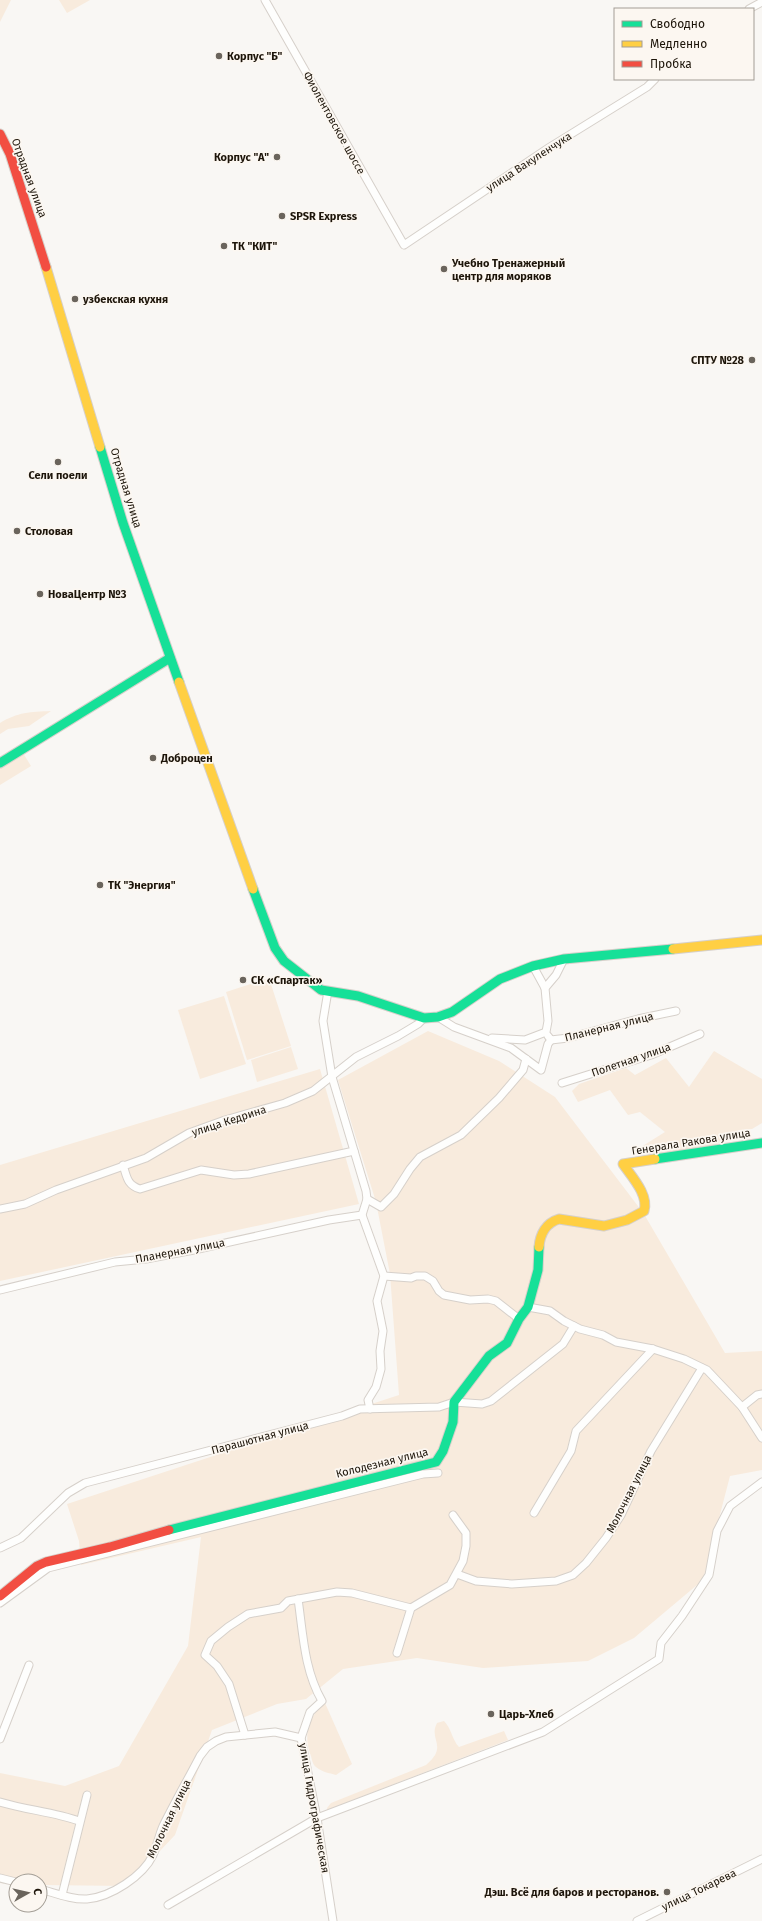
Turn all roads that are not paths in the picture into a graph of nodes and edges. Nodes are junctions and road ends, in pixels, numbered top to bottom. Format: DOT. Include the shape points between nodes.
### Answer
graph roads {
  1 [pos="265,0"];
  2 [pos="762,2"];
  3 [pos="751,8"];
  4 [pos="654,80"];
  5 [pos="0,134"];
  6 [pos="404,245"];
  7 [pos="170,658"];
  8 [pos="0,763"];
  9 [pos="762,940"];
  10 [pos="564,959"];
  11 [pos="533,966"];
  12 [pos="545,988"];
  13 [pos="328,991"];
  14 [pos="676,1011"];
  15 [pos="438,1017"];
  16 [pos="424,1018"];
  17 [pos="546,1032"];
  18 [pos="700,1034"];
  19 [pos="484,1038"];
  20 [pos="551,1040"];
  21 [pos="526,1058"];
  22 [pos="332,1077"];
  23 [pos="562,1083"];
  24 [pos="762,1143"];
  25 [pos="354,1151"];
  26 [pos="123,1165"];
  27 [pos="367,1199"];
  28 [pos="0,1209"];
  29 [pos="362,1215"];
  30 [pos="384,1276"];
  31 [pos="0,1290"];
  32 [pos="528,1307"];
  33 [pos="519,1319"];
  34 [pos="574,1326"];
  35 [pos="653,1349"];
  36 [pos="702,1368"];
  37 [pos="762,1394"];
  38 [pos="454,1402"];
  39 [pos="742,1407"];
  40 [pos="370,1409"];
  41 [pos="762,1438"];
  42 [pos="438,1473"];
  43 [pos="762,1482"];
  44 [pos="534,1513"];
  45 [pos="453,1515"];
  46 [pos="0,1548"];
  47 [pos="457,1574"];
  48 [pos="0,1596"];
  49 [pos="298,1599"];
  50 [pos="0,1603"];
  51 [pos="411,1608"];
  52 [pos="397,1653"];
  53 [pos="29,1665"];
  54 [pos="245,1735"];
  55 [pos="301,1738"];
  56 [pos="0,1739"];
  57 [pos="87,1795"];
  58 [pos="0,1802"];
  59 [pos="317,1818"];
  60 [pos="80,1821"];
  61 [pos="762,1859"];
  62 [pos="48,1891"];
  63 [pos="62,1895"];
  64 [pos="168,1905"];
  65 [pos="333,1921"];
  66 [pos="637,1921"];
  1 -- 6 [label="street, Фиолентовское шоссе"];
  2 -- 3 [label="street"];
  4 -- 6 [label="street, улица Вакуленчука"];
  5 -- 7 [label="street, Отрадная улица" via="10,154 37,237 123,523"];
  7 -- 8 [label="street"];
  7 -- 13 [label="street, Отрадная улица" via="275,948 284,961 296,971 322,990"];
  9 -- 10 [label="street"];
  10 -- 11 [label="street"];
  10 -- 12 [label="street" via="556,975"];
  11 -- 12 [label="street"];
  11 -- 15 [label="street" via="500,979 452,1012"];
  12 -- 17 [label="street" via="548,1021"];
  13 -- 16 [label="street, Отрадная улица" via="358,996"];
  13 -- 22 [label="street" via="323,1021"];
  14 -- 20 [label="street, Планерная улица"];
  15 -- 16 [label="street"];
  15 -- 19 [label="street" via="454,1027"];
  16 -- 22 [label="street, улица Кедрина" via="398,1036 356,1057"];
  17 -- 19 [label="street" via="525,1040"];
  17 -- 20 [label="street, Планерная улица"];
  18 -- 23 [label="street, Полетная улица" via="651,1055"];
  19 -- 21 [label="street" via="511,1048"];
  20 -- 21 [label="street" via="541,1070"];
  21 -- 27 [label="street" via="524,1070 499,1098 461,1134 420,1157 394,1194 381,1207"];
  22 -- 25 [label="street"];
  22 -- 26 [label="street, улица Кедрина" via="312,1091 285,1103 189,1133 146,1158"];
  24 -- 32 [label="street, Генерала Ракова улица" via="623,1164 645,1198 644,1211 627,1220 604,1226 584,1224 565,1218 549,1225 540,1238 538,1270"];
  25 -- 26 [label="street" via="234,1176 201,1170 140,1189 128,1182"];
  25 -- 27 [label="street"];
  26 -- 28 [label="street, улица Кедрина" via="25,1204"];
  27 -- 29 [label="street"];
  29 -- 30 [label="street"];
  29 -- 31 [label="street, Планерная улица" via="194,1250 115,1262"];
  30 -- 33 [label="street" via="425,1276 444,1294 470,1300 496,1301"];
  30 -- 40 [label="street" via="377,1301 383,1331 380,1369 376,1387 368,1400"];
  32 -- 33 [label="street"];
  32 -- 34 [label="street" via="550,1311"];
  33 -- 38 [label="street" via="507,1343 489,1356"];
  34 -- 35 [label="street" via="616,1342"];
  34 -- 38 [label="street, Парашютная улица" via="563,1344 491,1400 482,1404"];
  35 -- 36 [label="street"];
  35 -- 44 [label="street" via="576,1431 571,1451"];
  36 -- 39 [label="street" via="707,1370"];
  36 -- 47 [label="street, Молочная улица" via="651,1451 621,1515 586,1563 573,1575 556,1581 512,1584 476,1581"];
  37 -- 39 [label="street"];
  38 -- 40 [label="street, Парашютная улица" via="439,1407"];
  38 -- 48 [label="street, Колодезная улица" via="453,1422 443,1451 436,1462 46,1562 37,1566"];
  39 -- 41 [label="street"];
  40 -- 46 [label="street, Парашютная улица" via="360,1408 342,1416 85,1483 68,1493 20,1538"];
  42 -- 50 [label="street, Колодезная улица" via="423,1474 48,1568"];
  43 -- 59 [label="street" via="730,1506 717,1531 709,1575 661,1643 659,1659 543,1732"];
  45 -- 47 [label="street" via="466,1533 463,1561"];
  47 -- 51 [label="street" via="450,1585"];
  49 -- 51 [label="street" via="337,1592"];
  49 -- 54 [label="street" via="288,1601 280,1608 248,1614 211,1641 205,1655 229,1684"];
  49 -- 55 [label="street, улица Гидрографическая" via="308,1665 314,1686 322,1701 310,1712"];
  51 -- 52 [label="street"];
  53 -- 56 [label="street"];
  54 -- 55 [label="street, Молочная улица" via="275,1732"];
  54 -- 63 [label="street, Молочная улица" via="226,1737 207,1747 163,1827 153,1855 144,1869 132,1880 103,1896 87,1899"];
  55 -- 59 [label="street, улица Гидрографическая"];
  57 -- 60 [label="street"];
  58 -- 60 [label="street"];
  59 -- 64 [label="street"];
  59 -- 65 [label="street, улица Гидрографическая"];
  60 -- 63 [label="street"];
  61 -- 66 [label="street, улица Токарева"];
  62 -- 63 [label="street, Молочная улица"];
}
